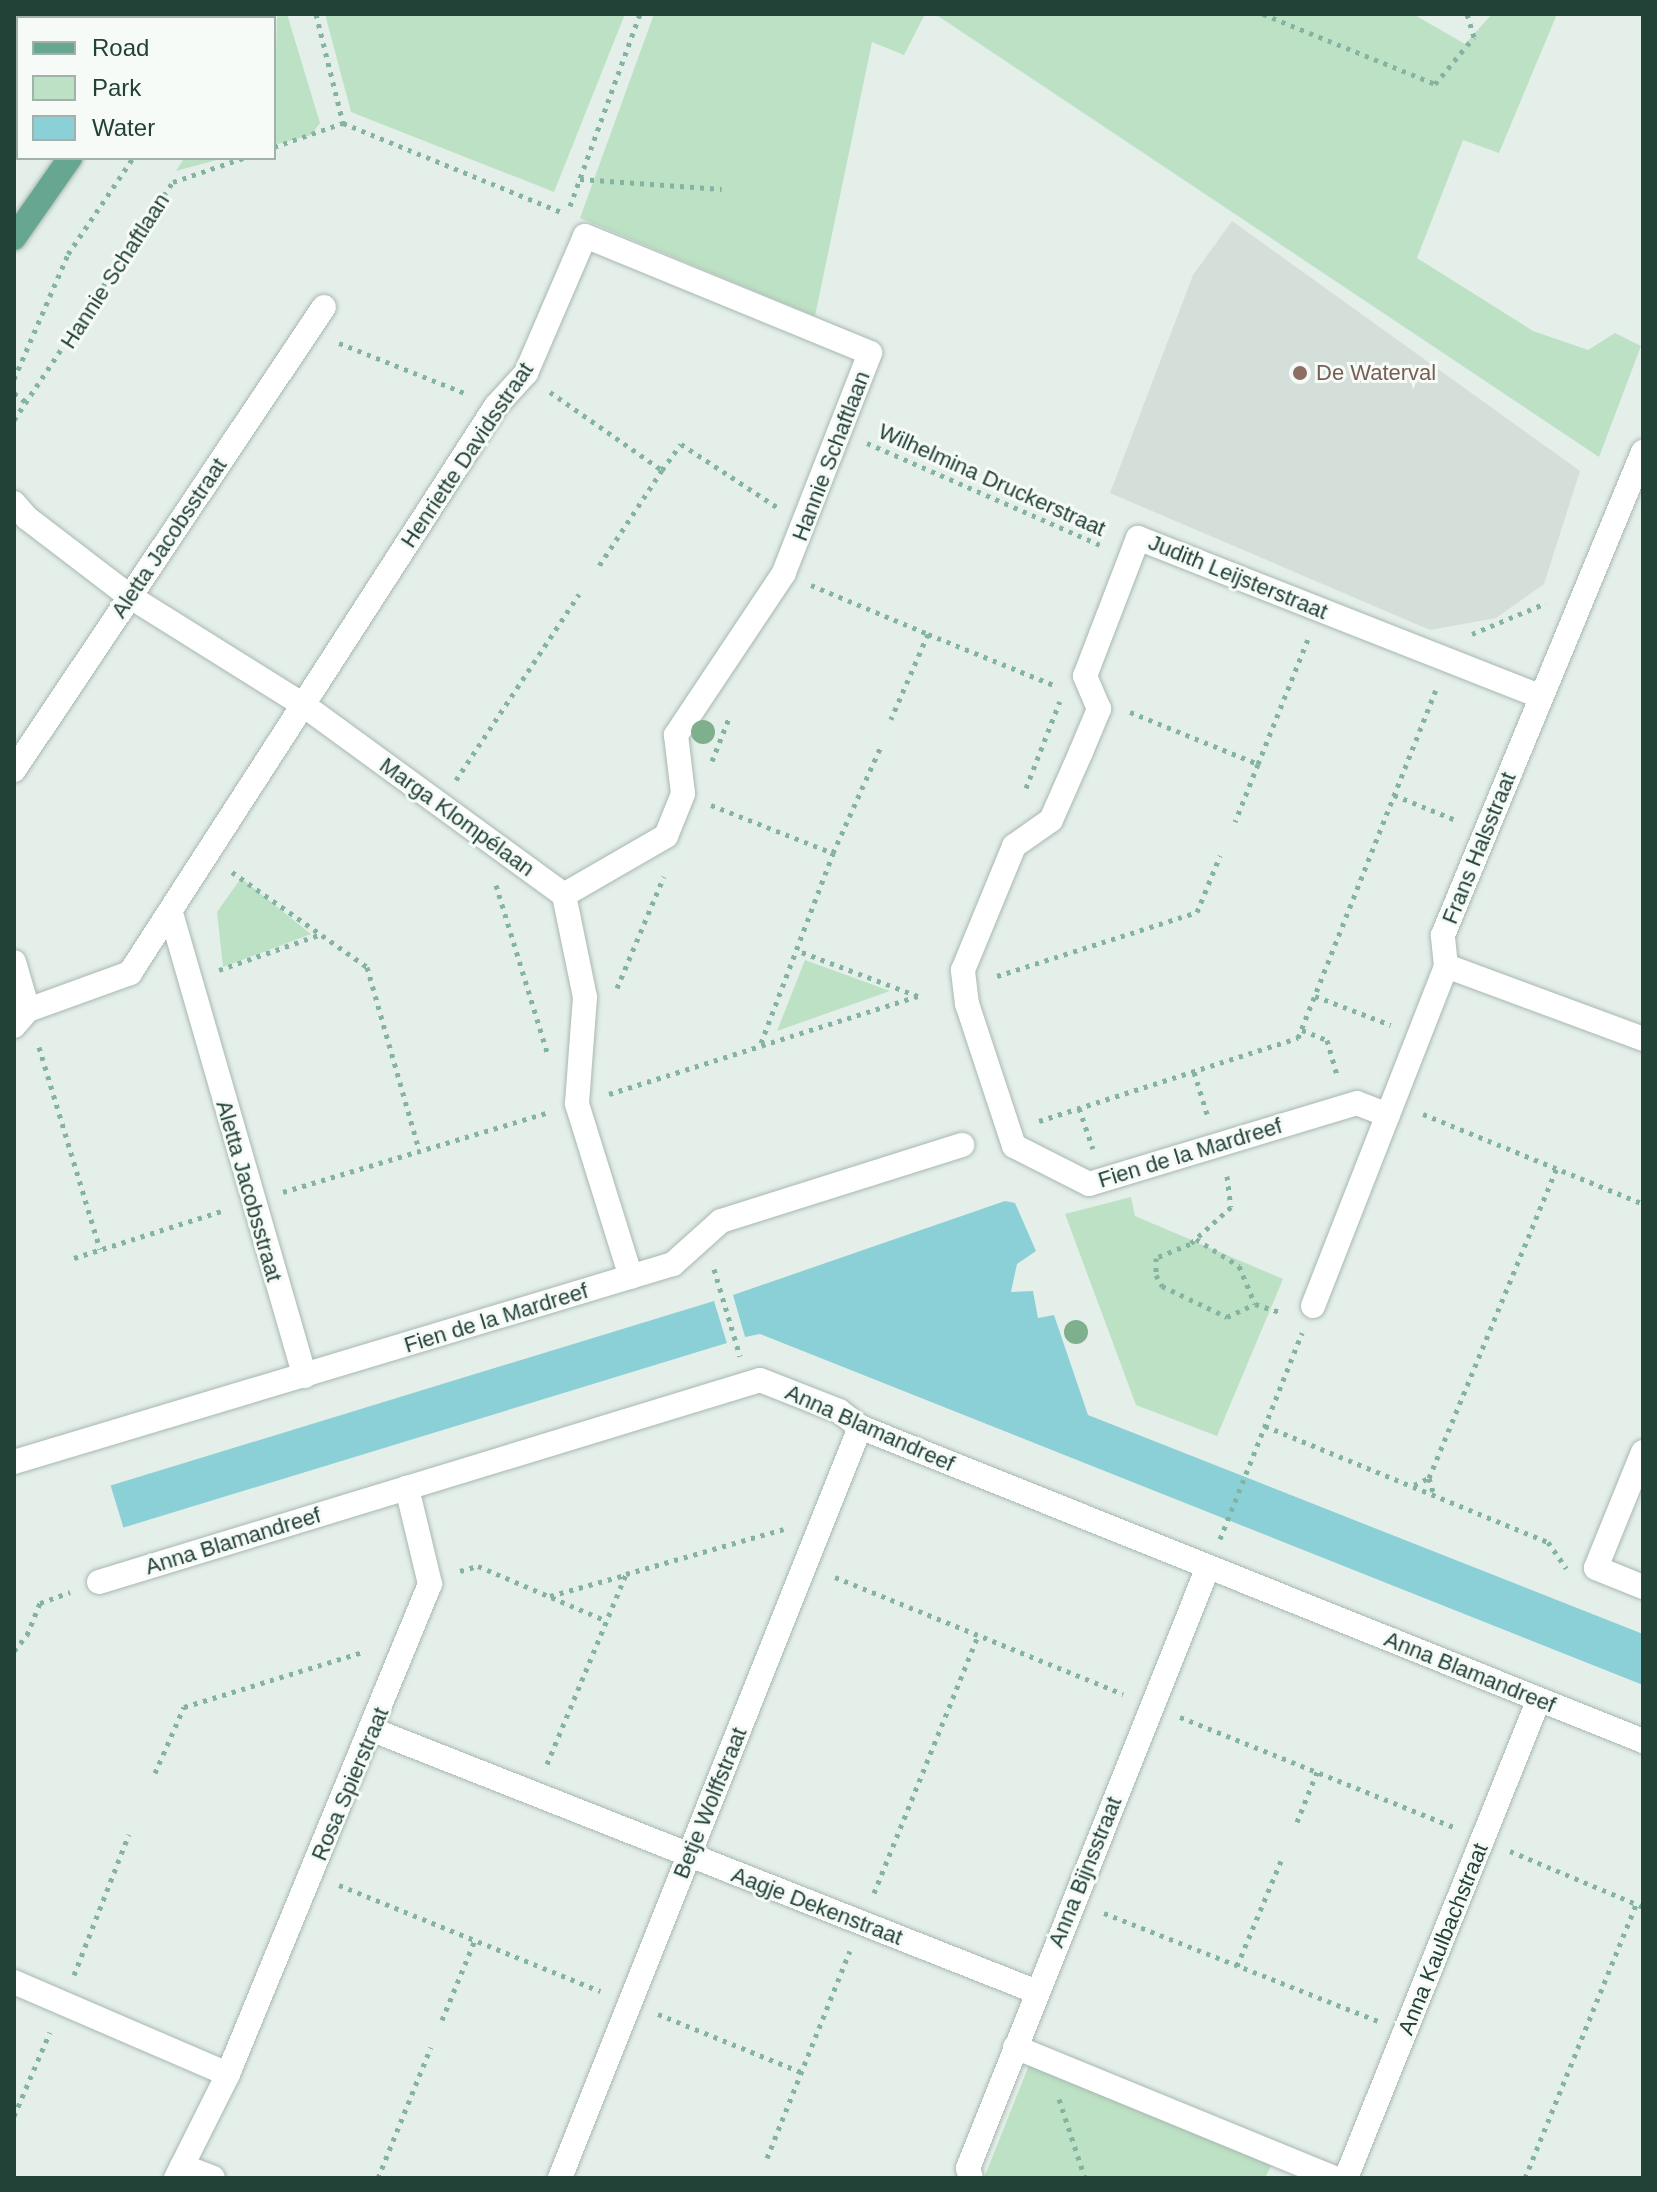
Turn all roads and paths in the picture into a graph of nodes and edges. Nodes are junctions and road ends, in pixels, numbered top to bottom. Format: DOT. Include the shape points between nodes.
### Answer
graph roads {
  1 [pos="316,14"];
  2 [pos="640,14"];
  3 [pos="1263,14"];
  4 [pos="1467,14"];
  5 [pos="343,123"];
  6 [pos="276,146"];
  7 [pos="69,160"];
  8 [pos="132,160"];
  9 [pos="237,160"];
  10 [pos="580,179"];
  11 [pos="722,189"];
  12 [pos="567,214"];
  13 [pos="585,236"];
  14 [pos="14,238"];
  15 [pos="324,307"];
  16 [pos="308,330"];
  17 [pos="14,379"];
  18 [pos="14,393"];
  19 [pos="26,402"];
  20 [pos="496,406"];
  21 [pos="580,416"];
  22 [pos="14,420"];
  23 [pos="840,432"];
  24 [pos="1643,452"];
  25 [pos="662,470"];
  26 [pos="18,512"];
  27 [pos="806,526"];
  28 [pos="1131,557"];
  29 [pos="597,569"];
  30 [pos="784,573"];
  31 [pos="579,594"];
  32 [pos="129,596"];
  33 [pos="1319,610"];
  34 [pos="1575,614"];
  35 [pos="1447,661"];
  36 [pos="1541,697"];
  37 [pos="305,706"];
  38 [pos="891,719"];
  39 [pos="881,746"];
  40 [pos="1258,764"];
  41 [pos="14,770"];
  42 [pos="683,794"];
  43 [pos="1394,795"];
  44 [pos="440,804"];
  45 [pos="1486,832"];
  46 [pos="481,834"];
  47 [pos="666,836"];
  48 [pos="833,853"];
  49 [pos="207,855"];
  50 [pos="1220,856"];
  51 [pos="564,895"];
  52 [pos="171,913"];
  53 [pos="320,934"];
  54 [pos="14,962"];
  55 [pos="1446,966"];
  56 [pos="189,981"];
  57 [pos="963,987"];
  58 [pos="918,996"];
  59 [pos="1315,996"];
  60 [pos="585,997"];
  61 [pos="21,1018"];
  62 [pos="1302,1030"];
  63 [pos="1419,1036"];
  64 [pos="1643,1039"];
  65 [pos="761,1043"];
  66 [pos="580,1075"];
  67 [pos="1347,1106"];
  68 [pos="1079,1108"];
  69 [pos="1390,1108"];
  70 [pos="1008,1130"];
  71 [pos="962,1145"];
  72 [pos="419,1150"];
  73 [pos="1557,1168"];
  74 [pos="1103,1180"];
  75 [pos="1231,1190"];
  76 [pos="1643,1204"];
  77 [pos="1196,1239"];
  78 [pos="100,1249"];
  79 [pos="631,1277"];
  80 [pos="717,1279"];
  81 [pos="1255,1304"];
  82 [pos="1310,1314"];
  83 [pos="743,1366"];
  84 [pos="305,1376"];
  85 [pos="1265,1426"];
  86 [pos="860,1427"];
  87 [pos="1643,1452"];
  88 [pos="15,1464"];
  89 [pos="1429,1478"];
  90 [pos="1413,1486"];
  91 [pos="407,1488"];
  92 [pos="1434,1495"];
  93 [pos="1222,1534"];
  94 [pos="817,1535"];
  95 [pos="805,1565"];
  96 [pos="1208,1567"];
  97 [pos="1596,1568"];
  98 [pos="626,1574"];
  99 [pos="429,1578"];
  100 [pos="99,1582"];
  101 [pos="1643,1587"];
  102 [pos="549,1596"];
  103 [pos="607,1621"];
  104 [pos="409,1638"];
  105 [pos="14,1651"];
  106 [pos="1539,1699"];
  107 [pos="1152,1706"];
  108 [pos="373,1730"];
  109 [pos="1643,1741"];
  110 [pos="1317,1772"];
  111 [pos="155,1773"];
  112 [pos="535,1795"];
  113 [pos="1297,1822"];
  114 [pos="1482,1839"];
  115 [pos="689,1856"];
  116 [pos="1281,1861"];
  117 [pos="312,1874"];
  118 [pos="1074,1901"];
  119 [pos="1636,1904"];
  120 [pos="1643,1907"];
  121 [pos="475,1940"];
  122 [pos="1237,1966"];
  123 [pos="14,1982"];
  124 [pos="1037,1992"];
  125 [pos="630,2003"];
  126 [pos="442,2020"];
  127 [pos="1405,2032"];
  128 [pos="431,2047"];
  129 [pos="1015,2047"];
  130 [pos="1046,2060"];
  131 [pos="801,2072"];
  132 [pos="228,2074"];
  133 [pos="179,2172"];
  134 [pos="213,2178"];
  135 [pos="378,2178"];
  136 [pos="560,2178"];
  137 [pos="971,2178"];
  138 [pos="1085,2178"];
  139 [pos="1335,2178"];
  140 [pos="1346,2178"];
  141 [pos="1525,2178"];
  1 -- 5 [label="path"];
  2 -- 10 [label="path"];
  3 -- 4 [label="path" via="1435,84 1474,37"];
  5 -- 6 [label="path"];
  5 -- 12 [label="path"];
  7 -- 14 [label="main road"];
  8 -- 17 [label="path" via="68,254"];
  9 -- 19 [label="path, Hannie Schaftlaan" via="173,182"];
  10 -- 11 [label="path"];
  10 -- 12 [label="path"];
  12 -- 13 [label="path"];
  13 -- 20 [label="street, Henriette Davidsstraat" via="526,373"];
  13 -- 23 [label="street, Hannie Schaftlaan" via="870,353"];
  15 -- 16 [label="street, Aletta Jacobsstraat"];
  16 -- 20 [label="path"];
  16 -- 32 [label="street, Aletta Jacobsstraat"];
  18 -- 19 [label="path"];
  19 -- 22 [label="path, Hannie Schaftlaan"];
  20 -- 37 [label="street, Henriette Davidsstraat"];
  21 -- 25 [label="path"];
  23 -- 27 [label="street, Hannie Schaftlaan"];
  23 -- 28 [label="path, Wilhelmina Druckerstraat"];
  24 -- 34 [label="street, Frans Halsstraat"];
  25 -- 27 [label="path" via="681,444"];
  25 -- 29 [label="path"];
  26 -- 32 [label="street, Marga Klompélaan"];
  27 -- 30 [label="street, Hannie Schaftlaan"];
  28 -- 33 [label="street, Judith Leijsterstraat" via="1138,538"];
  28 -- 57 [label="street, Judith Leijsterstraat" via="1085,676 1099,709 1051,820 1014,846 963,970"];
  30 -- 38 [label="path" via="928,634"];
  30 -- 42 [label="street, Hannie Schaftlaan" via="676,735"];
  31 -- 44 [label="path"];
  32 -- 37 [label="street, Marga Klompélaan"];
  32 -- 41 [label="street, Aletta Jacobsstraat"];
  33 -- 35 [label="street, Judith Leijsterstraat"];
  33 -- 40 [label="path"];
  34 -- 35 [label="path" via="1540,601 1457,641"];
  34 -- 36 [label="street, Frans Halsstraat"];
  35 -- 36 [label="street, Judith Leijsterstraat"];
  35 -- 43 [label="path"];
  36 -- 45 [label="street, Frans Halsstraat"];
  37 -- 44 [label="street, Marga Klompélaan"];
  37 -- 49 [label="street"];
  39 -- 48 [label="path"];
  42 -- 47 [label="street, Hannie Schaftlaan"];
  42 -- 48 [label="path"];
  43 -- 45 [label="path"];
  43 -- 59 [label="path"];
  44 -- 46 [label="street, Marga Klompélaan"];
  45 -- 55 [label="street, Frans Halsstraat" via="1443,935"];
  46 -- 51 [label="street, Marga Klompélaan"];
  46 -- 66 [label="path" via="545,1053"];
  47 -- 51 [label="street"];
  47 -- 60 [label="path" via="668,867 620,987"];
  48 -- 65 [label="path"];
  49 -- 52 [label="street"];
  49 -- 53 [label="path"];
  50 -- 57 [label="path" via="1197,912"];
  51 -- 60 [label="street"];
  52 -- 56 [label="street, Aletta Jacobsstraat"];
  52 -- 61 [label="street" via="130,973"];
  53 -- 56 [label="path"];
  53 -- 72 [label="path" via="367,967"];
  54 -- 61 [label="street"];
  55 -- 63 [label="street, Frans Halsstraat"];
  55 -- 64 [label="street"];
  56 -- 84 [label="street, Aletta Jacobsstraat"];
  57 -- 58 [label="path"];
  57 -- 70 [label="street"];
  59 -- 62 [label="path"];
  59 -- 63 [label="path"];
  60 -- 66 [label="street"];
  61 -- 78 [label="path"];
  62 -- 67 [label="path" via="1327,1040"];
  62 -- 68 [label="path" via="1298,1038"];
  63 -- 69 [label="street, Frans Halsstraat"];
  66 -- 79 [label="street" via="577,1104"];
  67 -- 69 [label="street, Fien de la Mardreef"];
  67 -- 74 [label="street, Fien de la Mardreef"];
  68 -- 70 [label="path"];
  68 -- 74 [label="path"];
  69 -- 73 [label="path"];
  69 -- 82 [label="street, Frans Halsstraat"];
  70 -- 74 [label="street, Fien de la Mardreef" via="1014,1146 1089,1184"];
  71 -- 79 [label="street, Fien de la Mardreef" via="721,1221 673,1264"];
  73 -- 76 [label="path"];
  73 -- 89 [label="path"];
  75 -- 77 [label="path" via="1231,1207"];
  77 -- 81 [label="path" via="1239,1266"];
  77 -- 81 [label="path" via="1156,1258 1162,1286 1227,1317"];
  79 -- 84 [label="street, Fien de la Mardreef"];
  80 -- 83 [label="path"];
  81 -- 82 [label="path"];
  82 -- 85 [label="path"];
  84 -- 88 [label="street, Fien de la Mardreef"];
  85 -- 90 [label="path"];
  85 -- 93 [label="path"];
  86 -- 91 [label="street, Anna Blamandreef" via="839,1411 760,1380"];
  86 -- 94 [label="street, Betje Wolffstraat"];
  86 -- 96 [label="street, Anna Blamandreef"];
  87 -- 97 [label="street"];
  89 -- 90 [label="path"];
  89 -- 92 [label="path"];
  90 -- 92 [label="path"];
  91 -- 99 [label="street"];
  91 -- 100 [label="street, Anna Blamandreef"];
  92 -- 97 [label="path" via="1548,1542 1560,1566 1582,1576"];
  94 -- 95 [label="street, Betje Wolffstraat"];
  94 -- 98 [label="path" via="796,1526"];
  95 -- 107 [label="path"];
  95 -- 115 [label="street, Betje Wolffstraat"];
  96 -- 106 [label="street, Anna Blamandreef"];
  96 -- 107 [label="street, Anna Bijnsstraat"];
  97 -- 101 [label="street"];
  98 -- 102 [label="path"];
  98 -- 103 [label="path"];
  99 -- 102 [label="path" via="478,1566"];
  99 -- 104 [label="street, Rosa Spierstraat"];
  100 -- 105 [label="path" via="40,1603"];
  102 -- 103 [label="path"];
  103 -- 112 [label="path"];
  104 -- 108 [label="street, Rosa Spierstraat"];
  104 -- 111 [label="path" via="184,1707"];
  106 -- 109 [label="street, Anna Blamandreef"];
  106 -- 114 [label="street, Anna Kaulbachstraat"];
  107 -- 110 [label="path"];
  107 -- 118 [label="street, Anna Bijnsstraat"];
  108 -- 112 [label="street, Aagje Dekenstraat"];
  108 -- 117 [label="street, Rosa Spierstraat"];
  110 -- 113 [label="path"];
  110 -- 114 [label="path"];
  112 -- 115 [label="street, Aagje Dekenstraat"];
  114 -- 119 [label="path"];
  114 -- 127 [label="street, Anna Kaulbachstraat"];
  115 -- 124 [label="street, Aagje Dekenstraat"];
  115 -- 125 [label="street, Betje Wolffstraat"];
  116 -- 122 [label="path"];
  117 -- 121 [label="path"];
  117 -- 132 [label="street, Rosa Spierstraat"];
  118 -- 122 [label="path"];
  118 -- 124 [label="street, Anna Bijnsstraat"];
  119 -- 120 [label="path"];
  119 -- 141 [label="path"];
  121 -- 125 [label="path"];
  121 -- 126 [label="path"];
  122 -- 127 [label="path"];
  123 -- 132 [label="street"];
  124 -- 129 [label="street, Anna Bijnsstraat"];
  125 -- 131 [label="path"];
  125 -- 136 [label="street, Betje Wolffstraat"];
  127 -- 140 [label="street, Anna Kaulbachstraat"];
  128 -- 135 [label="path"];
  129 -- 130 [label="street"];
  129 -- 137 [label="street, Anna Bijnsstraat" via="968,2168"];
  130 -- 138 [label="path"];
  130 -- 139 [label="street"];
  132 -- 133 [label="street, Rosa Spierstraat"];
  133 -- 134 [label="street"];
}
